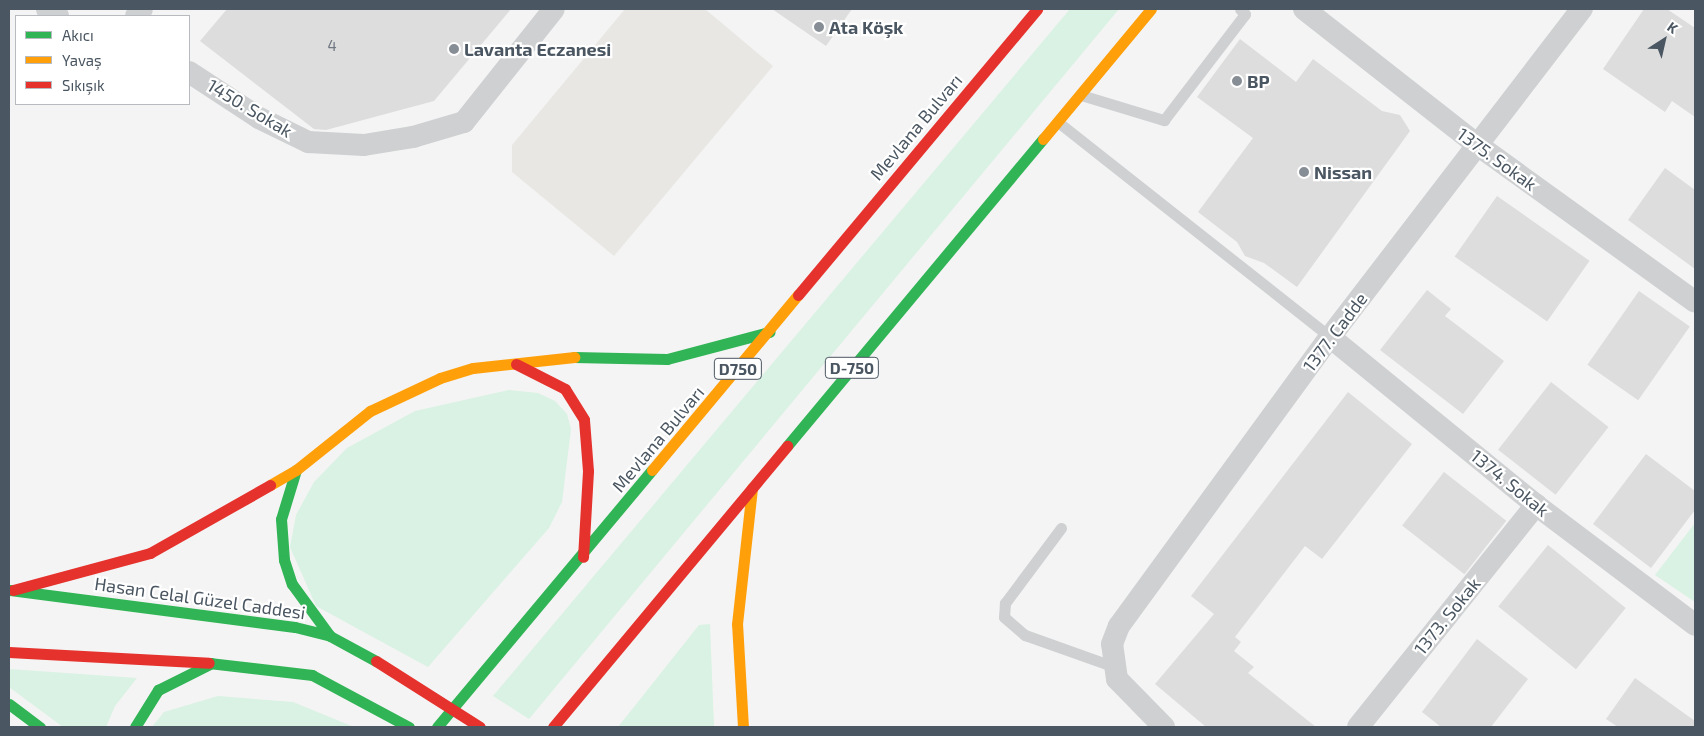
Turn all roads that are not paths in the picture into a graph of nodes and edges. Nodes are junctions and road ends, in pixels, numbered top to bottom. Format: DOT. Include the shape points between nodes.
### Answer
graph roads {
  1 [pos="554,9"];
  2 [pos="1037,9"];
  3 [pos="1151,9"];
  4 [pos="1240,9"];
  5 [pos="1304,9"];
  6 [pos="1582,9"];
  7 [pos="190,73"];
  8 [pos="1081,95"];
  9 [pos="1058,122"];
  10 [pos="1479,146"];
  11 [pos="1695,302"];
  12 [pos="769,332"];
  13 [pos="1330,337"];
  14 [pos="510,362"];
  15 [pos="296,470"];
  16 [pos="752,487"];
  17 [pos="1536,505"];
  18 [pos="1061,528"];
  19 [pos="583,557"];
  20 [pos="11,590"];
  21 [pos="1695,625"];
  22 [pos="330,636"];
  23 [pos="9,652"];
  24 [pos="212,663"];
  25 [pos="1112,666"];
  26 [pos="9,704"];
  27 [pos="40,727"];
  28 [pos="135,727"];
  29 [pos="409,727"];
  30 [pos="437,727"];
  31 [pos="480,727"];
  32 [pos="553,727"];
  33 [pos="743,727"];
  34 [pos="1164,727"];
  35 [pos="1358,727"];
  1 -- 7 [label="street, 1450. Sokak" via="464,122 413,137 364,145 308,142 259,118"];
  2 -- 12 [label="main road, Mevlana Bulvarı / D750"];
  3 -- 8 [label="main road, D-750"];
  4 -- 8 [label="lane" via="1244,14 1164,120"];
  5 -- 10 [label="street, 1375. Sokak"];
  6 -- 10 [label="street, 1377. Cadde"];
  8 -- 9 [label="main road, D-750"];
  9 -- 13 [label="lane"];
  9 -- 16 [label="main road, D-750"];
  10 -- 11 [label="street, 1375. Sokak"];
  10 -- 13 [label="street, 1377. Cadde"];
  12 -- 14 [label="main road" via="667,359 564,357"];
  12 -- 19 [label="main road, Mevlana Bulvarı / D750"];
  13 -- 17 [label="street, 1374. Sokak"];
  13 -- 25 [label="street, 1377. Cadde" via="1131,606 1112,644"];
  14 -- 15 [label="main road" via="440,378 392,399 350,424"];
  14 -- 19 [label="main road" via="550,377 565,389 584,420 588,471"];
  15 -- 20 [label="main road" via="150,553"];
  15 -- 22 [label="main road" via="281,519 284,560 292,584"];
  16 -- 32 [label="main road, D-750"];
  16 -- 33 [label="main road" via="737,624"];
  17 -- 21 [label="street, 1374. Sokak"];
  17 -- 35 [label="street, 1373. Sokak"];
  18 -- 25 [label="lane" via="1005,603 1004,617 1024,636"];
  19 -- 30 [label="main road, Mevlana Bulvarı / D750"];
  20 -- 22 [label="main road, Hasan Celal Güzel Caddesi" via="295,627"];
  22 -- 31 [label="main road, Hasan Celal Güzel Caddesi, bridge"];
  23 -- 24 [label="main road"];
  24 -- 28 [label="main road" via="158,690"];
  24 -- 29 [label="main road" via="312,676 356,695"];
  25 -- 34 [label="street" via="1117,680"];
  26 -- 27 [label="main road"];
}
